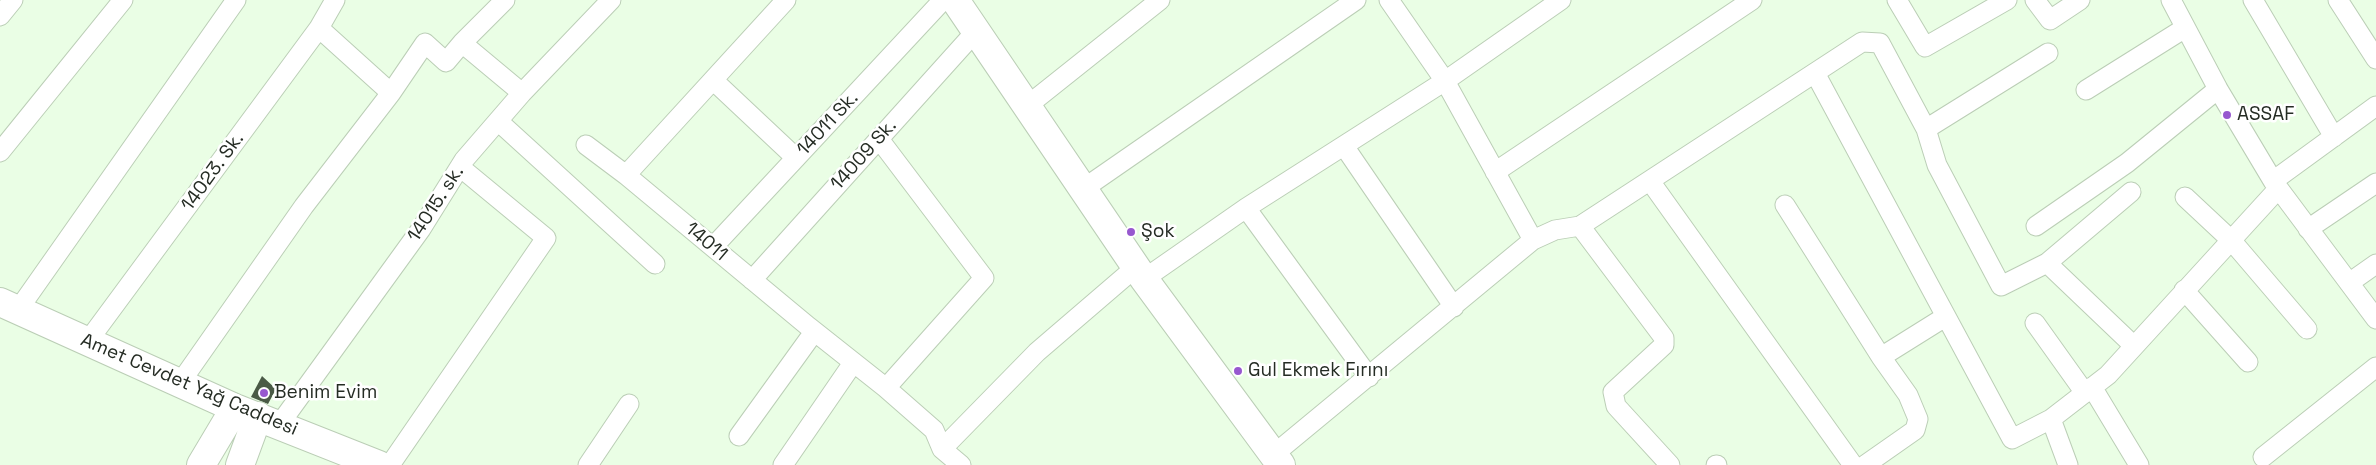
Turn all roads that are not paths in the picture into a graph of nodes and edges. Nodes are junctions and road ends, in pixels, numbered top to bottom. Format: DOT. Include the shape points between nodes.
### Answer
graph roads {
  1 [pos="123,0"];
  2 [pos="236,0"];
  3 [pos="335,0"];
  4 [pos="505,0"];
  5 [pos="611,0"];
  6 [pos="786,0"];
  7 [pos="1160,0"];
  8 [pos="1356,0"];
  9 [pos="1389,0"];
  10 [pos="1561,0"];
  11 [pos="1752,0"];
  12 [pos="1897,0"];
  13 [pos="2007,0"];
  14 [pos="2035,0"];
  15 [pos="2080,0"];
  16 [pos="2171,0"];
  17 [pos="2252,0"];
  18 [pos="2338,0"];
  19 [pos="957,2"];
  20 [pos="319,28"];
  21 [pos="2185,28"];
  22 [pos="976,31"];
  23 [pos="462,43"];
  24 [pos="2048,53"];
  25 [pos="2376,59"];
  26 [pos="1814,74"];
  27 [pos="713,80"];
  28 [pos="1445,81"];
  29 [pos="2218,89"];
  30 [pos="2086,90"];
  31 [pos="391,93"];
  32 [pos="522,93"];
  33 [pos="1027,106"];
  34 [pos="2376,106"];
  35 [pos="498,121"];
  36 [pos="1926,130"];
  37 [pos="2334,137"];
  38 [pos="879,139"];
  39 [pos="586,145"];
  40 [pos="1344,146"];
  41 [pos="0,152"];
  42 [pos="796,158"];
  43 [pos="460,167"];
  44 [pos="1496,172"];
  45 [pos="626,174"];
  46 [pos="1650,181"];
  47 [pos="2376,184"];
  48 [pos="2276,185"];
  49 [pos="1082,189"];
  50 [pos="2131,192"];
  51 [pos="2185,197"];
  52 [pos="1785,206"];
  53 [pos="1246,208"];
  54 [pos="1580,226"];
  55 [pos="2036,226"];
  56 [pos="2308,229"];
  57 [pos="1533,240"];
  58 [pos="2231,240"];
  59 [pos="713,247"];
  60 [pos="2046,263"];
  61 [pos="656,264"];
  62 [pos="2376,264"];
  63 [pos="1140,273"];
  64 [pos="752,280"];
  65 [pos="2349,283"];
  66 [pos="2184,290"];
  67 [pos="9,306"];
  68 [pos="1454,307"];
  69 [pos="1945,317"];
  70 [pos="2376,318"];
  71 [pos="2035,323"];
  72 [pos="2307,329"];
  73 [pos="814,332"];
  74 [pos="88,341"];
  75 [pos="2134,346"];
  76 [pos="1881,357"];
  77 [pos="2248,362"];
  78 [pos="852,363"];
  79 [pos="2376,367"];
  80 [pos="1369,377"];
  81 [pos="180,383"];
  82 [pos="886,388"];
  83 [pos="2089,390"];
  84 [pos="629,404"];
  85 [pos="257,416"];
  86 [pos="2051,419"];
  87 [pos="738,436"];
  88 [pos="942,449"];
  89 [pos="2263,457"];
  90 [pos="1277,460"];
  91 [pos="378,464"];
  92 [pos="202,465"];
  93 [pos="240,465"];
  94 [pos="588,465"];
  95 [pos="783,465"];
  96 [pos="961,465"];
  97 [pos="1670,465"];
  98 [pos="1853,465"];
  99 [pos="1865,465"];
  100 [pos="2068,465"];
  101 [pos="2140,465"];
  1 -- 41 [label="street"];
  2 -- 67 [label="street"];
  3 -- 20 [label="street, 14023. Sk."];
  4 -- 23 [label="street"];
  5 -- 32 [label="street, 14015. sk."];
  6 -- 27 [label="street"];
  7 -- 33 [label="street"];
  8 -- 49 [label="street"];
  9 -- 28 [label="street"];
  10 -- 28 [label="street"];
  11 -- 44 [label="street"];
  12 -- 13 [label="street" via="1925,47"];
  14 -- 15 [label="street" via="2050,20"];
  16 -- 21 [label="street"];
  17 -- 37 [label="street"];
  18 -- 25 [label="street"];
  19 -- 22 [label="main road"];
  19 -- 42 [label="street, 14011 Sk."];
  20 -- 31 [label="street"];
  20 -- 74 [label="street, 14023. Sk."];
  21 -- 29 [label="street"];
  21 -- 30 [label="street"];
  22 -- 33 [label="main road"];
  22 -- 38 [label="street, 14009 Sk."];
  23 -- 31 [label="street" via="446,62 425,43"];
  23 -- 32 [label="street"];
  24 -- 36 [label="street"];
  26 -- 36 [label="street" via="1862,42 1880,42"];
  26 -- 46 [label="street"];
  26 -- 69 [label="street"];
  27 -- 42 [label="street"];
  27 -- 45 [label="street"];
  28 -- 40 [label="street"];
  28 -- 44 [label="street"];
  29 -- 48 [label="street"];
  29 -- 55 [label="street" via="2127,163"];
  31 -- 81 [label="street" via="304,206"];
  32 -- 35 [label="street, 14015. sk."];
  33 -- 49 [label="main road"];
  34 -- 37 [label="street"];
  35 -- 43 [label="street, 14015. sk."];
  35 -- 61 [label="street"];
  36 -- 60 [label="street" via="1937,165 2001,286"];
  37 -- 48 [label="street"];
  38 -- 64 [label="street, 14009 Sk."];
  38 -- 82 [label="street" via="984,278"];
  39 -- 45 [label="street, 14011"];
  40 -- 53 [label="street"];
  40 -- 68 [label="street"];
  42 -- 59 [label="street, 14011 Sk."];
  43 -- 85 [label="street, 14015. sk." via="421,229"];
  43 -- 91 [label="street" via="546,238"];
  44 -- 57 [label="street"];
  45 -- 59 [label="street, 14011"];
  46 -- 54 [label="street"];
  46 -- 98 [label="street"];
  47 -- 56 [label="street"];
  48 -- 56 [label="street"];
  48 -- 58 [label="street"];
  49 -- 63 [label="main road"];
  50 -- 60 [label="street"];
  51 -- 58 [label="street"];
  52 -- 76 [label="street"];
  53 -- 63 [label="street"];
  53 -- 80 [label="street"];
  54 -- 57 [label="street" via="1555,230"];
  54 -- 97 [label="street" via="1664,338 1664,345 1613,392 1616,406"];
  56 -- 65 [label="street"];
  57 -- 68 [label="street"];
  58 -- 66 [label="street"];
  58 -- 72 [label="street"];
  59 -- 64 [label="street, 14011"];
  60 -- 75 [label="street"];
  62 -- 65 [label="street"];
  63 -- 88 [label="street" via="1037,352"];
  63 -- 90 [label="main road"];
  64 -- 73 [label="street, 14011"];
  65 -- 70 [label="street"];
  66 -- 75 [label="street"];
  66 -- 77 [label="street"];
  67 -- 74 [label="main road, Amet Cevdet Yağ Caddesi"];
  68 -- 80 [label="street"];
  69 -- 76 [label="street"];
  69 -- 86 [label="street" via="2012,439"];
  71 -- 83 [label="street"];
  73 -- 78 [label="street, 14011"];
  73 -- 87 [label="street"];
  74 -- 81 [label="main road, Amet Cevdet Yağ Caddesi"];
  75 -- 83 [label="street" via="2108,375"];
  76 -- 99 [label="street" via="1908,395 1918,419 1916,430"];
  78 -- 82 [label="street, 14011"];
  78 -- 95 [label="street"];
  79 -- 89 [label="street"];
  80 -- 90 [label="street"];
  81 -- 85 [label="main road, Amet Cevdet Yağ Caddesi"];
  82 -- 88 [label="street, 14011" via="934,430"];
  83 -- 86 [label="street"];
  83 -- 101 [label="street"];
  84 -- 94 [label="street"];
  85 -- 91 [label="main road, Amet Cevdet Yağ Caddesi"];
  85 -- 92 [label="main road"];
  85 -- 93 [label="main road"];
  86 -- 100 [label="street"];
  88 -- 96 [label="street, 14011"];
}
